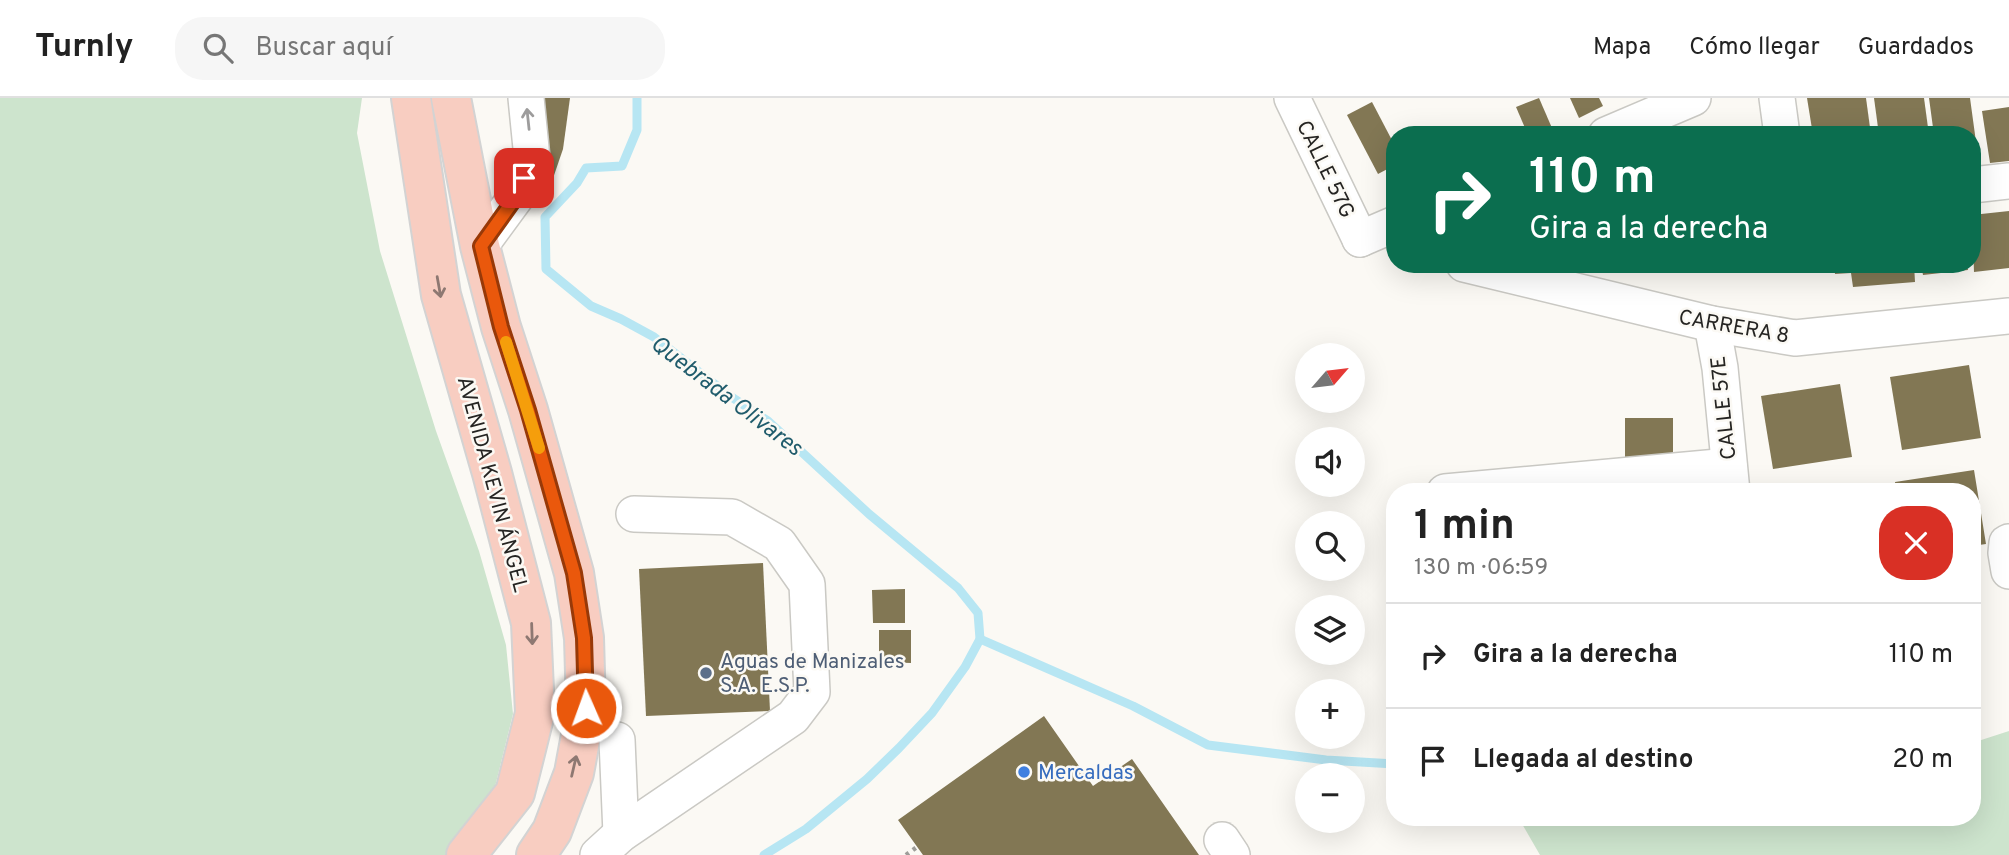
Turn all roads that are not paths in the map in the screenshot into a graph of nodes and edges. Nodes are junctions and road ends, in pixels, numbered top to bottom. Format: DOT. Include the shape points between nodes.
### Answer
graph roads {
  1 [pos="411,98"];
  2 [pos="430,98"];
  3 [pos="451,98"];
  4 [pos="526,98"];
  5 [pos="1693,98"];
  6 [pos="1777,98"];
  7 [pos="1299,100"];
  8 [pos="1627,126"];
  9 [pos="1781,126"];
  10 [pos="2009,181"];
  11 [pos="1981,184"];
  12 [pos="1386,228"];
  13 [pos="1360,239"];
  14 [pos="1386,245"];
  15 [pos="481,246"];
  16 [pos="1501,273"];
  17 [pos="2009,316"];
  18 [pos="1712,324"];
  19 [pos="1730,479"];
  20 [pos="1643,483"];
  21 [pos="554,503"];
  22 [pos="634,514"];
  23 [pos="2009,542"];
  24 [pos="2009,571"];
  25 [pos="617,740"];
  26 [pos="610,844"];
  27 [pos="549,847"];
  28 [pos="466,855"];
  1 -- 28 [label="main road, AVENIDA KEVIN ÁNGEL, one-way" via="441,295 531,623 535,713 515,793"];
  2 -- 21 [label="main road" via="457,254"];
  3 -- 15 [label="main road"];
  15 -- 4 [label="street, one-way" via="516,197 531,158"];
  5 -- 8 [label="street"];
  6 -- 9 [label="street"];
  7 -- 13 [label="street, CALLE 57G"];
  10 -- 11 [label="street"];
  12 -- 13 [label="street"];
  13 -- 14 [label="street"];
  15 -- 21 [label="main road"];
  16 -- 18 [label="street, CARRERA 8"];
  17 -- 18 [label="street, CARRERA 8" via="1795,338"];
  18 -- 19 [label="street, CALLE 57E"];
  19 -- 20 [label="street"];
  27 -- 21 [label="main road, one-way" via="574,773 586,708 584,638 574,573"];
  22 -- 26 [label="street" via="732,517 779,544 807,584 812,692 793,717"];
  23 -- 24 [label="street"];
  25 -- 26 [label="street"];
}
